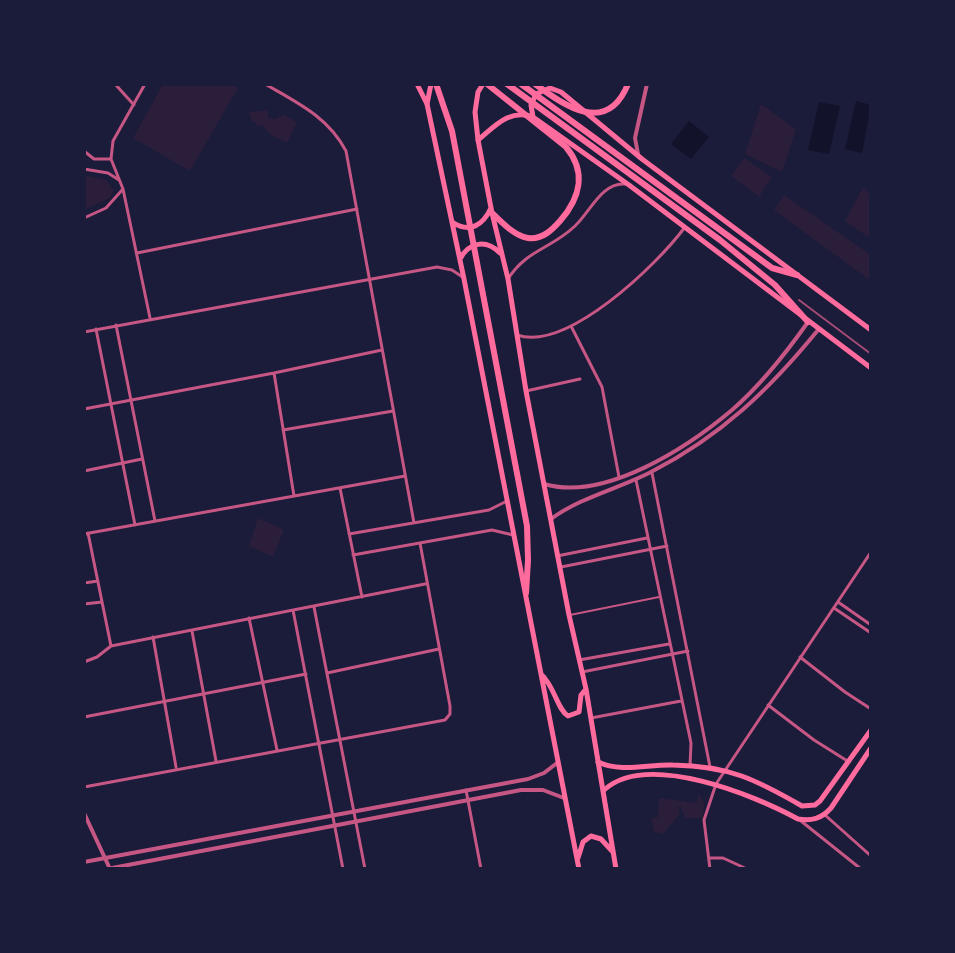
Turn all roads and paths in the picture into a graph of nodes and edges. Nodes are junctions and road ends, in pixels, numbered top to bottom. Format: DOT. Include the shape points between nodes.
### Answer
graph roads {
  1 [pos="115,84"];
  2 [pos="145,84"];
  3 [pos="265,84"];
  4 [pos="417,84"];
  5 [pos="433,84"];
  6 [pos="485,84"];
  7 [pos="507,84"];
  8 [pos="521,84"];
  9 [pos="535,84"];
  10 [pos="628,84"];
  11 [pos="647,84"];
  12 [pos="427,104"];
  13 [pos="134,105"];
  14 [pos="533,117"];
  15 [pos="478,140"];
  16 [pos="84,151"];
  17 [pos="111,159"];
  18 [pos="642,159"];
  19 [pos="84,169"];
  20 [pos="119,180"];
  21 [pos="629,185"];
  22 [pos="123,189"];
  23 [pos="357,209"];
  24 [pos="491,211"];
  25 [pos="84,218"];
  26 [pos="451,221"];
  27 [pos="685,227"];
  28 [pos="722,237"];
  29 [pos="137,253"];
  30 [pos="503,257"];
  31 [pos="460,259"];
  32 [pos="797,275"];
  33 [pos="369,278"];
  34 [pos="464,279"];
  35 [pos="508,279"];
  36 [pos="150,319"];
  37 [pos="808,322"];
  38 [pos="116,325"];
  39 [pos="570,325"];
  40 [pos="96,329"];
  41 [pos="818,330"];
  42 [pos="871,330"];
  43 [pos="84,332"];
  44 [pos="517,335"];
  45 [pos="382,350"];
  46 [pos="871,368"];
  47 [pos="274,373"];
  48 [pos="765,377"];
  49 [pos="580,379"];
  50 [pos="773,384"];
  51 [pos="526,391"];
  52 [pos="747,395"];
  53 [pos="131,400"];
  54 [pos="753,402"];
  55 [pos="111,403"];
  56 [pos="84,409"];
  57 [pos="393,411"];
  58 [pos="283,430"];
  59 [pos="694,437"];
  60 [pos="699,444"];
  61 [pos="142,459"];
  62 [pos="123,463"];
  63 [pos="84,471"];
  64 [pos="633,472"];
  65 [pos="652,472"];
  66 [pos="405,476"];
  67 [pos="619,477"];
  68 [pos="636,480"];
  69 [pos="544,484"];
  70 [pos="340,488"];
  71 [pos="294,496"];
  72 [pos="507,501"];
  73 [pos="551,519"];
  74 [pos="155,521"];
  75 [pos="414,523"];
  76 [pos="135,525"];
  77 [pos="86,533"];
  78 [pos="349,534"];
  79 [pos="513,535"];
  80 [pos="647,538"];
  81 [pos="420,543"];
  82 [pos="667,546"];
  83 [pos="649,549"];
  84 [pos="871,553"];
  85 [pos="353,555"];
  86 [pos="557,556"];
  87 [pos="866,559"];
  88 [pos="871,562"];
  89 [pos="560,567"];
  90 [pos="98,581"];
  91 [pos="84,583"];
  92 [pos="427,584"];
  93 [pos="526,593"];
  94 [pos="362,597"];
  95 [pos="659,597"];
  96 [pos="838,601"];
  97 [pos="102,602"];
  98 [pos="84,604"];
  99 [pos="314,607"];
  100 [pos="834,608"];
  101 [pos="293,610"];
  102 [pos="569,615"];
  103 [pos="249,618"];
  104 [pos="871,625"];
  105 [pos="192,630"];
  106 [pos="871,633"];
  107 [pos="153,637"];
  108 [pos="669,644"];
  109 [pos="111,646"];
  110 [pos="439,649"];
  111 [pos="688,651"];
  112 [pos="671,654"];
  113 [pos="800,657"];
  114 [pos="579,660"];
  115 [pos="84,662"];
  116 [pos="582,672"];
  117 [pos="327,673"];
  118 [pos="541,673"];
  119 [pos="306,674"];
  120 [pos="263,682"];
  121 [pos="586,689"];
  122 [pos="204,693"];
  123 [pos="164,701"];
  124 [pos="682,701"];
  125 [pos="768,705"];
  126 [pos="871,709"];
  127 [pos="84,717"];
  128 [pos="591,718"];
  129 [pos="871,730"];
  130 [pos="341,738"];
  131 [pos="319,742"];
  132 [pos="871,748"];
  133 [pos="277,750"];
  134 [pos="216,761"];
  135 [pos="598,762"];
  136 [pos="849,762"];
  137 [pos="557,763"];
  138 [pos="690,766"];
  139 [pos="710,767"];
  140 [pos="176,769"];
  141 [pos="726,769"];
  142 [pos="716,784"];
  143 [pos="84,787"];
  144 [pos="466,790"];
  145 [pos="604,790"];
  146 [pos="773,790"];
  147 [pos="826,793"];
  148 [pos="564,798"];
  149 [pos="468,800"];
  150 [pos="837,800"];
  151 [pos="766,803"];
  152 [pos="354,812"];
  153 [pos="84,813"];
  154 [pos="333,815"];
  155 [pos="825,815"];
  156 [pos="798,819"];
  157 [pos="356,822"];
  158 [pos="335,825"];
  159 [pos="613,852"];
  160 [pos="871,856"];
  161 [pos="106,858"];
  162 [pos="708,858"];
  163 [pos="84,862"];
  164 [pos="578,866"];
  165 [pos="109,869"];
  166 [pos="343,869"];
  167 [pos="365,869"];
  168 [pos="481,869"];
  169 [pos="616,869"];
  170 [pos="710,869"];
  171 [pos="747,869"];
  172 [pos="861,869"];
  1 -- 13 [label="street"];
  2 -- 13 [label="street"];
  3 -- 23 [label="street" via="319,115 339,138"];
  4 -- 12 [label="main road"];
  5 -- 12 [label="main road"];
  5 -- 93 [label="highway" via="449,119 527,526"];
  6 -- 15 [label="main road" via="475,112"];
  6 -- 24 [label="highway" via="566,147 579,171 574,203 549,233 519,235"];
  7 -- 28 [label="highway"];
  8 -- 28 [label="highway"];
  9 -- 10 [label="highway" via="572,109 591,113 614,104"];
  11 -- 18 [label="street" via="635,142"];
  12 -- 26 [label="main road"];
  13 -- 17 [label="street" via="113,141"];
  14 -- 15 [label="main road" via="509,116"];
  14 -- 18 [label="main road" via="536,94 557,90"];
  14 -- 21 [label="main road"];
  15 -- 24 [label="main road"];
  16 -- 17 [label="street" via="94,159"];
  17 -- 20 [label="street"];
  18 -- 32 [label="main road"];
  19 -- 20 [label="street"];
  20 -- 22 [label="street"];
  21 -- 27 [label="main road"];
  21 -- 35 [label="street" via="608,187 570,231 520,261"];
  22 -- 25 [label="street" via="106,208"];
  22 -- 29 [label="street"];
  23 -- 29 [label="street"];
  23 -- 33 [label="street"];
  24 -- 26 [label="main road" via="475,227"];
  24 -- 30 [label="main road"];
  26 -- 31 [label="main road"];
  27 -- 37 [label="main road"];
  27 -- 39 [label="street" via="637,280"];
  28 -- 32 [label="highway" via="772,268"];
  28 -- 37 [label="highway"];
  29 -- 36 [label="street"];
  30 -- 31 [label="main road" via="481,243"];
  30 -- 35 [label="main road"];
  31 -- 34 [label="main road"];
  32 -- 42 [label="main road"];
  33 -- 34 [label="street" via="437,267"];
  33 -- 36 [label="street"];
  33 -- 45 [label="street"];
  34 -- 72 [label="main road"];
  35 -- 44 [label="main road"];
  36 -- 38 [label="street"];
  37 -- 41 [label="main road"];
  37 -- 48 [label="street"];
  38 -- 40 [label="street"];
  38 -- 53 [label="street"];
  39 -- 44 [label="street" via="541,337"];
  39 -- 67 [label="street" via="602,387"];
  40 -- 43 [label="street"];
  40 -- 55 [label="street"];
  41 -- 46 [label="main road"];
  41 -- 50 [label="street"];
  44 -- 51 [label="main road"];
  45 -- 47 [label="street"];
  45 -- 57 [label="street"];
  47 -- 53 [label="street"];
  47 -- 58 [label="street"];
  48 -- 50 [label="street"];
  48 -- 52 [label="street"];
  49 -- 51 [label="street"];
  50 -- 54 [label="street"];
  51 -- 69 [label="main road"];
  52 -- 54 [label="street"];
  52 -- 59 [label="street"];
  53 -- 55 [label="street"];
  53 -- 61 [label="street"];
  54 -- 60 [label="street"];
  55 -- 56 [label="street"];
  55 -- 62 [label="street"];
  57 -- 58 [label="street"];
  57 -- 66 [label="street"];
  58 -- 71 [label="street"];
  59 -- 60 [label="street"];
  59 -- 64 [label="street"];
  60 -- 65 [label="street"];
  61 -- 62 [label="street"];
  61 -- 74 [label="street"];
  62 -- 63 [label="street"];
  62 -- 76 [label="street"];
  64 -- 67 [label="street"];
  64 -- 68 [label="street"];
  65 -- 68 [label="street"];
  65 -- 82 [label="street"];
  66 -- 70 [label="street"];
  66 -- 75 [label="street"];
  67 -- 69 [label="street" via="573,488"];
  68 -- 73 [label="street"];
  68 -- 80 [label="street"];
  69 -- 73 [label="main road"];
  70 -- 71 [label="street"];
  70 -- 78 [label="street"];
  71 -- 74 [label="street"];
  72 -- 75 [label="street" via="489,510"];
  72 -- 79 [label="main road"];
  73 -- 86 [label="main road"];
  74 -- 76 [label="street"];
  75 -- 78 [label="street"];
  76 -- 77 [label="street"];
  77 -- 90 [label="street"];
  78 -- 85 [label="street"];
  79 -- 81 [label="street" via="492,530"];
  79 -- 93 [label="main road"];
  80 -- 83 [label="street"];
  80 -- 86 [label="street"];
  81 -- 85 [label="street"];
  81 -- 92 [label="street"];
  82 -- 83 [label="street"];
  82 -- 111 [label="street"];
  83 -- 89 [label="street"];
  83 -- 95 [label="street"];
  84 -- 87 [label="street"];
  85 -- 94 [label="street"];
  86 -- 89 [label="main road"];
  87 -- 88 [label="street"];
  87 -- 96 [label="street"];
  89 -- 102 [label="main road"];
  90 -- 91 [label="street"];
  90 -- 97 [label="street"];
  92 -- 94 [label="street"];
  92 -- 110 [label="street"];
  93 -- 118 [label="main road"];
  94 -- 99 [label="street"];
  95 -- 102 [label="street"];
  95 -- 108 [label="street"];
  96 -- 100 [label="street"];
  96 -- 104 [label="street"];
  97 -- 98 [label="street"];
  97 -- 109 [label="street"];
  99 -- 101 [label="street"];
  99 -- 117 [label="street"];
  100 -- 106 [label="street"];
  100 -- 113 [label="street"];
  101 -- 103 [label="street"];
  101 -- 119 [label="street"];
  102 -- 114 [label="main road"];
  103 -- 105 [label="street"];
  103 -- 120 [label="street"];
  105 -- 107 [label="street"];
  105 -- 122 [label="street"];
  107 -- 109 [label="street"];
  107 -- 123 [label="street"];
  108 -- 112 [label="street"];
  108 -- 114 [label="street"];
  109 -- 115 [label="street"];
  110 -- 117 [label="street"];
  110 -- 130 [label="street" via="450,706 442,722"];
  111 -- 112 [label="street"];
  111 -- 139 [label="street"];
  112 -- 116 [label="street"];
  112 -- 124 [label="street"];
  113 -- 125 [label="street"];
  113 -- 126 [label="street"];
  114 -- 116 [label="main road"];
  116 -- 121 [label="main road"];
  117 -- 130 [label="street"];
  118 -- 121 [label="main road" via="568,716 579,712"];
  118 -- 137 [label="main road"];
  119 -- 120 [label="street"];
  119 -- 131 [label="street"];
  120 -- 122 [label="street"];
  120 -- 133 [label="street"];
  121 -- 128 [label="main road"];
  122 -- 123 [label="street"];
  122 -- 134 [label="street"];
  123 -- 127 [label="street"];
  123 -- 140 [label="street"];
  124 -- 128 [label="street"];
  124 -- 138 [label="street"];
  125 -- 136 [label="street"];
  125 -- 141 [label="street"];
  128 -- 135 [label="main road"];
  129 -- 136 [label="main road"];
  130 -- 131 [label="street"];
  130 -- 152 [label="street"];
  131 -- 133 [label="street"];
  131 -- 154 [label="street"];
  132 -- 150 [label="main road"];
  133 -- 134 [label="street"];
  134 -- 140 [label="street"];
  135 -- 138 [label="main road" via="617,768"];
  135 -- 145 [label="main road"];
  136 -- 147 [label="main road"];
  137 -- 144 [label="street" via="528,779"];
  137 -- 148 [label="main road"];
  138 -- 139 [label="main road"];
  139 -- 141 [label="main road"];
  140 -- 143 [label="street"];
  141 -- 142 [label="street"];
  141 -- 146 [label="main road"];
  142 -- 145 [label="main road" via="660,776 622,779"];
  142 -- 151 [label="main road"];
  142 -- 162 [label="street" via="704,820"];
  144 -- 149 [label="street"];
  144 -- 152 [label="street"];
  145 -- 159 [label="main road"];
  146 -- 147 [label="main road" via="802,806 815,805"];
  146 -- 151 [label="main road"];
  147 -- 150 [label="main road"];
  148 -- 149 [label="street" via="528,789"];
  148 -- 164 [label="main road"];
  149 -- 157 [label="street"];
  149 -- 168 [label="street"];
  150 -- 155 [label="main road"];
  151 -- 156 [label="main road"];
  152 -- 154 [label="street"];
  152 -- 157 [label="street"];
  153 -- 161 [label="street"];
  154 -- 158 [label="street"];
  154 -- 161 [label="street"];
  155 -- 156 [label="main road"];
  155 -- 160 [label="street"];
  156 -- 172 [label="street"];
  157 -- 158 [label="street"];
  157 -- 167 [label="street"];
  158 -- 165 [label="street"];
  158 -- 166 [label="street"];
  159 -- 164 [label="main road" via="601,839 588,837 581,845"];
  159 -- 169 [label="main road"];
  161 -- 163 [label="street"];
  161 -- 165 [label="street"];
  162 -- 170 [label="street"];
  162 -- 171 [label="street" via="723,858"];
}
